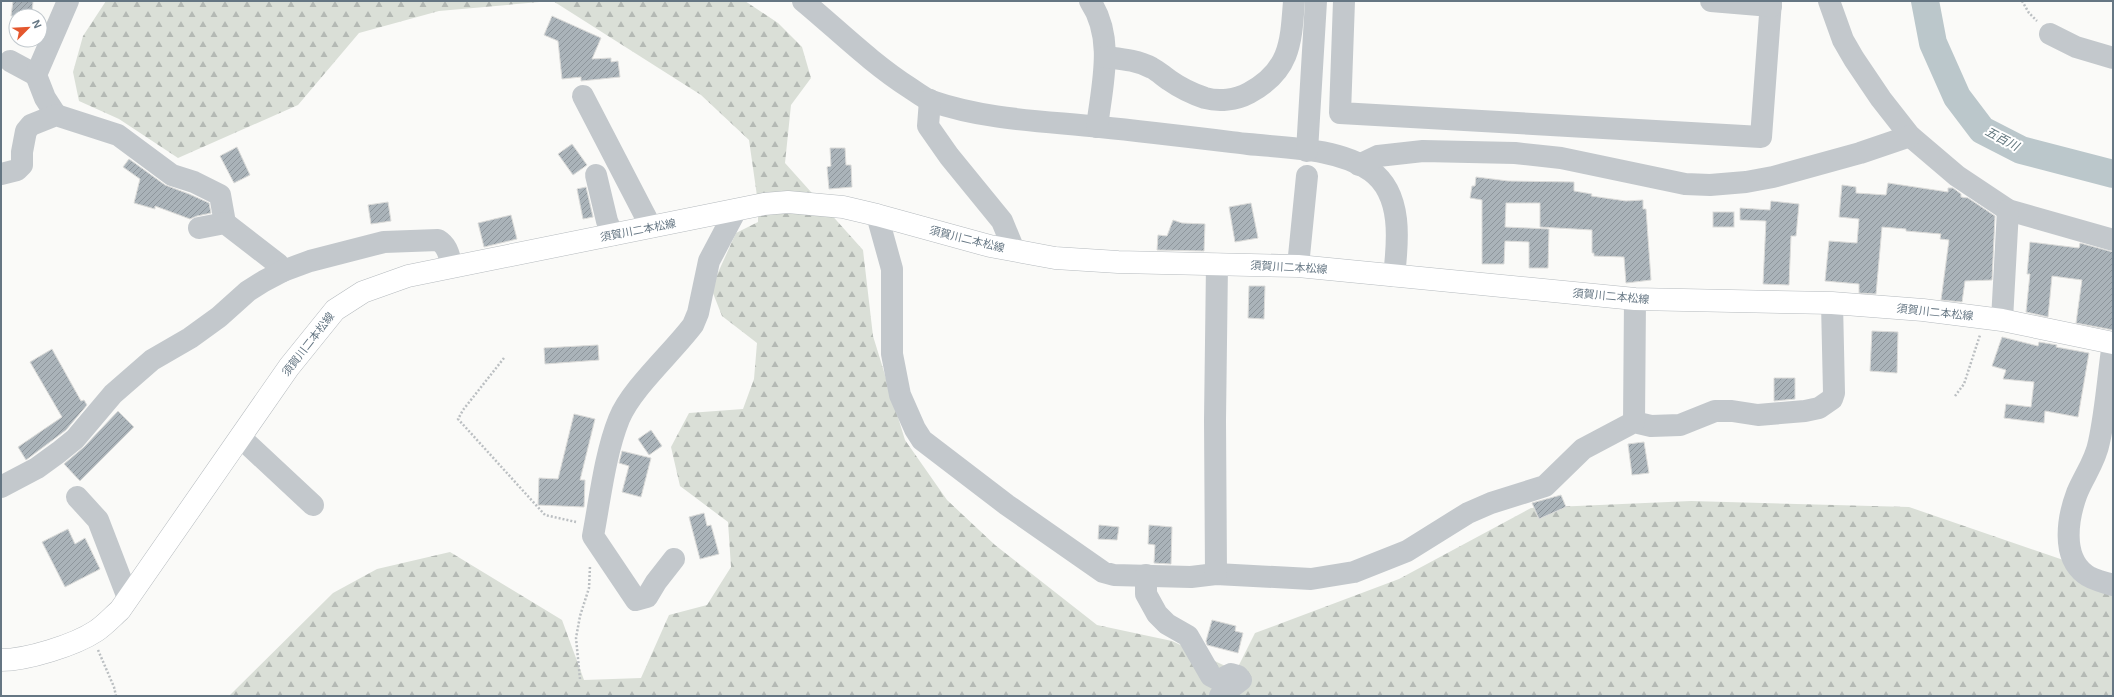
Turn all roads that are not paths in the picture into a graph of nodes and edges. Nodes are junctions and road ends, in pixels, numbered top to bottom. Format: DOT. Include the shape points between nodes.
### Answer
graph roads {
  1 [pos="68,1"];
  2 [pos="802,1"];
  3 [pos="1090,1"];
  4 [pos="1294,1"];
  5 [pos="1316,1"];
  6 [pos="1344,1"];
  7 [pos="1710,1"];
  8 [pos="1828,1"];
  9 [pos="1771,3"];
  10 [pos="2050,34"];
  11 [pos="1104,57"];
  12 [pos="2113,58"];
  13 [pos="10,61"];
  14 [pos="36,75"];
  15 [pos="584,96"];
  16 [pos="930,100"];
  17 [pos="56,115"];
  18 [pos="1097,127"];
  19 [pos="1910,136"];
  20 [pos="1307,150"];
  21 [pos="1359,165"];
  22 [pos="1,174"];
  23 [pos="596,175"];
  24 [pos="1307,176"];
  25 [pos="736,210"];
  26 [pos="2008,210"];
  27 [pos="878,215"];
  28 [pos="225,223"];
  29 [pos="650,227"];
  30 [pos="199,228"];
  31 [pos="613,235"];
  32 [pos="2113,240"];
  33 [pos="1014,250"];
  34 [pos="1217,264"];
  35 [pos="452,266"];
  36 [pos="1298,266"];
  37 [pos="283,270"];
  38 [pos="1394,276"];
  39 [pos="1635,299"];
  40 [pos="1832,303"];
  41 [pos="1995,319"];
  42 [pos="2113,343"];
  43 [pos="1634,422"];
  44 [pos="240,437"];
  45 [pos="1,487"];
  46 [pos="77,497"];
  47 [pos="313,504"];
  48 [pos="674,559"];
  49 [pos="1216,574"];
  50 [pos="1146,575"];
  51 [pos="2113,586"];
  52 [pos="128,598"];
  53 [pos="1,660"];
  54 [pos="1220,696"];
  1 -- 14 [label="street"];
  2 -- 16 [label="street" via="883,71"];
  3 -- 11 [label="street" via="1103,30"];
  4 -- 11 [label="street" via="1292,32 1283,60 1268,82 1244,96 1233,99 1205,98 1170,81 1153,68 1138,62"];
  5 -- 20 [label="street"];
  6 -- 9 [label="street" via="1340,113 1761,136"];
  7 -- 9 [label="street"];
  8 -- 19 [label="street" via="1841,35 1854,59 1881,100"];
  10 -- 12 [label="street" via="2076,47"];
  11 -- 18 [label="street"];
  13 -- 14 [label="street"];
  14 -- 17 [label="street" via="45,98"];
  15 -- 29 [label="street"];
  16 -- 18 [label="street" via="1010,120"];
  16 -- 33 [label="street" via="928,126 1002,221"];
  17 -- 22 [label="street" via="30,125 23,141 22,165 17,170"];
  17 -- 28 [label="street" via="118,135 172,175 220,195"];
  18 -- 20 [label="street"];
  19 -- 21 [label="street" via="1860,153 1773,176 1746,182 1710,185 1685,184 1561,158 1515,153 1423,151 1378,156"];
  19 -- 26 [label="street" via="1957,176"];
  20 -- 21 [label="street" via="1347,158"];
  21 -- 38 [label="street" via="1378,179 1396,214 1397,247"];
  23 -- 31 [label="street"];
  24 -- 36 [label="street"];
  25 -- 27 [label="main road, 須賀川二本松線" via="788,202 843,207"];
  25 -- 29 [label="main road, 須賀川二本松線"];
  25 -- 48 [label="street" via="709,261 693,325 633,397 619,418 605,470 594,531 636,600 647,597"];
  26 -- 32 [label="street"];
  26 -- 41 [label="street"];
  27 -- 33 [label="main road, 須賀川二本松線" via="990,246"];
  27 -- 50 [label="street" via="892,269 892,354 900,395 922,440 1094,567 1114,576"];
  28 -- 30 [label="street"];
  28 -- 37 [label="street"];
  29 -- 31 [label="main road, 須賀川二本松線"];
  31 -- 35 [label="main road, 須賀川二本松線"];
  33 -- 34 [label="main road, 須賀川二本松線" via="1055,258"];
  34 -- 36 [label="main road, 須賀川二本松線"];
  34 -- 49 [label="street"];
  35 -- 37 [label="street" via="448,252 438,240 384,242 310,260"];
  35 -- 44 [label="main road, 須賀川二本松線" via="388,282 363,292 335,310 289,367"];
  36 -- 38 [label="main road, 須賀川二本松線"];
  37 -- 45 [label="street" via="248,291 213,322 190,338 152,360 112,394 75,439 37,468"];
  38 -- 39 [label="main road, 須賀川二本松線"];
  39 -- 40 [label="main road, 須賀川二本松線"];
  39 -- 43 [label="street"];
  40 -- 41 [label="main road, 須賀川二本松線"];
  40 -- 43 [label="street" via="1834,393 1832,399 1820,408 1758,415 1732,411 1715,412 1680,425 1651,426"];
  41 -- 42 [label="main road, 須賀川二本松線"];
  42 -- 51 [label="street" via="2099,444 2078,492 2069,524 2069,548 2077,567 2086,576"];
  43 -- 49 [label="street" via="1583,449 1545,486 1468,513 1407,551 1354,572 1311,579"];
  44 -- 47 [label="street"];
  44 -- 52 [label="main road, 須賀川二本松線"];
  46 -- 52 [label="street" via="98,520"];
  49 -- 50 [label="street"];
  50 -- 54 [label="street" via="1146,594 1157,614 1167,624 1188,636 1211,676 1220,680 1231,674 1238,676 1240,680"];
  52 -- 53 [label="main road, 須賀川二本松線" via="120,610 90,634 41,653"];
}
